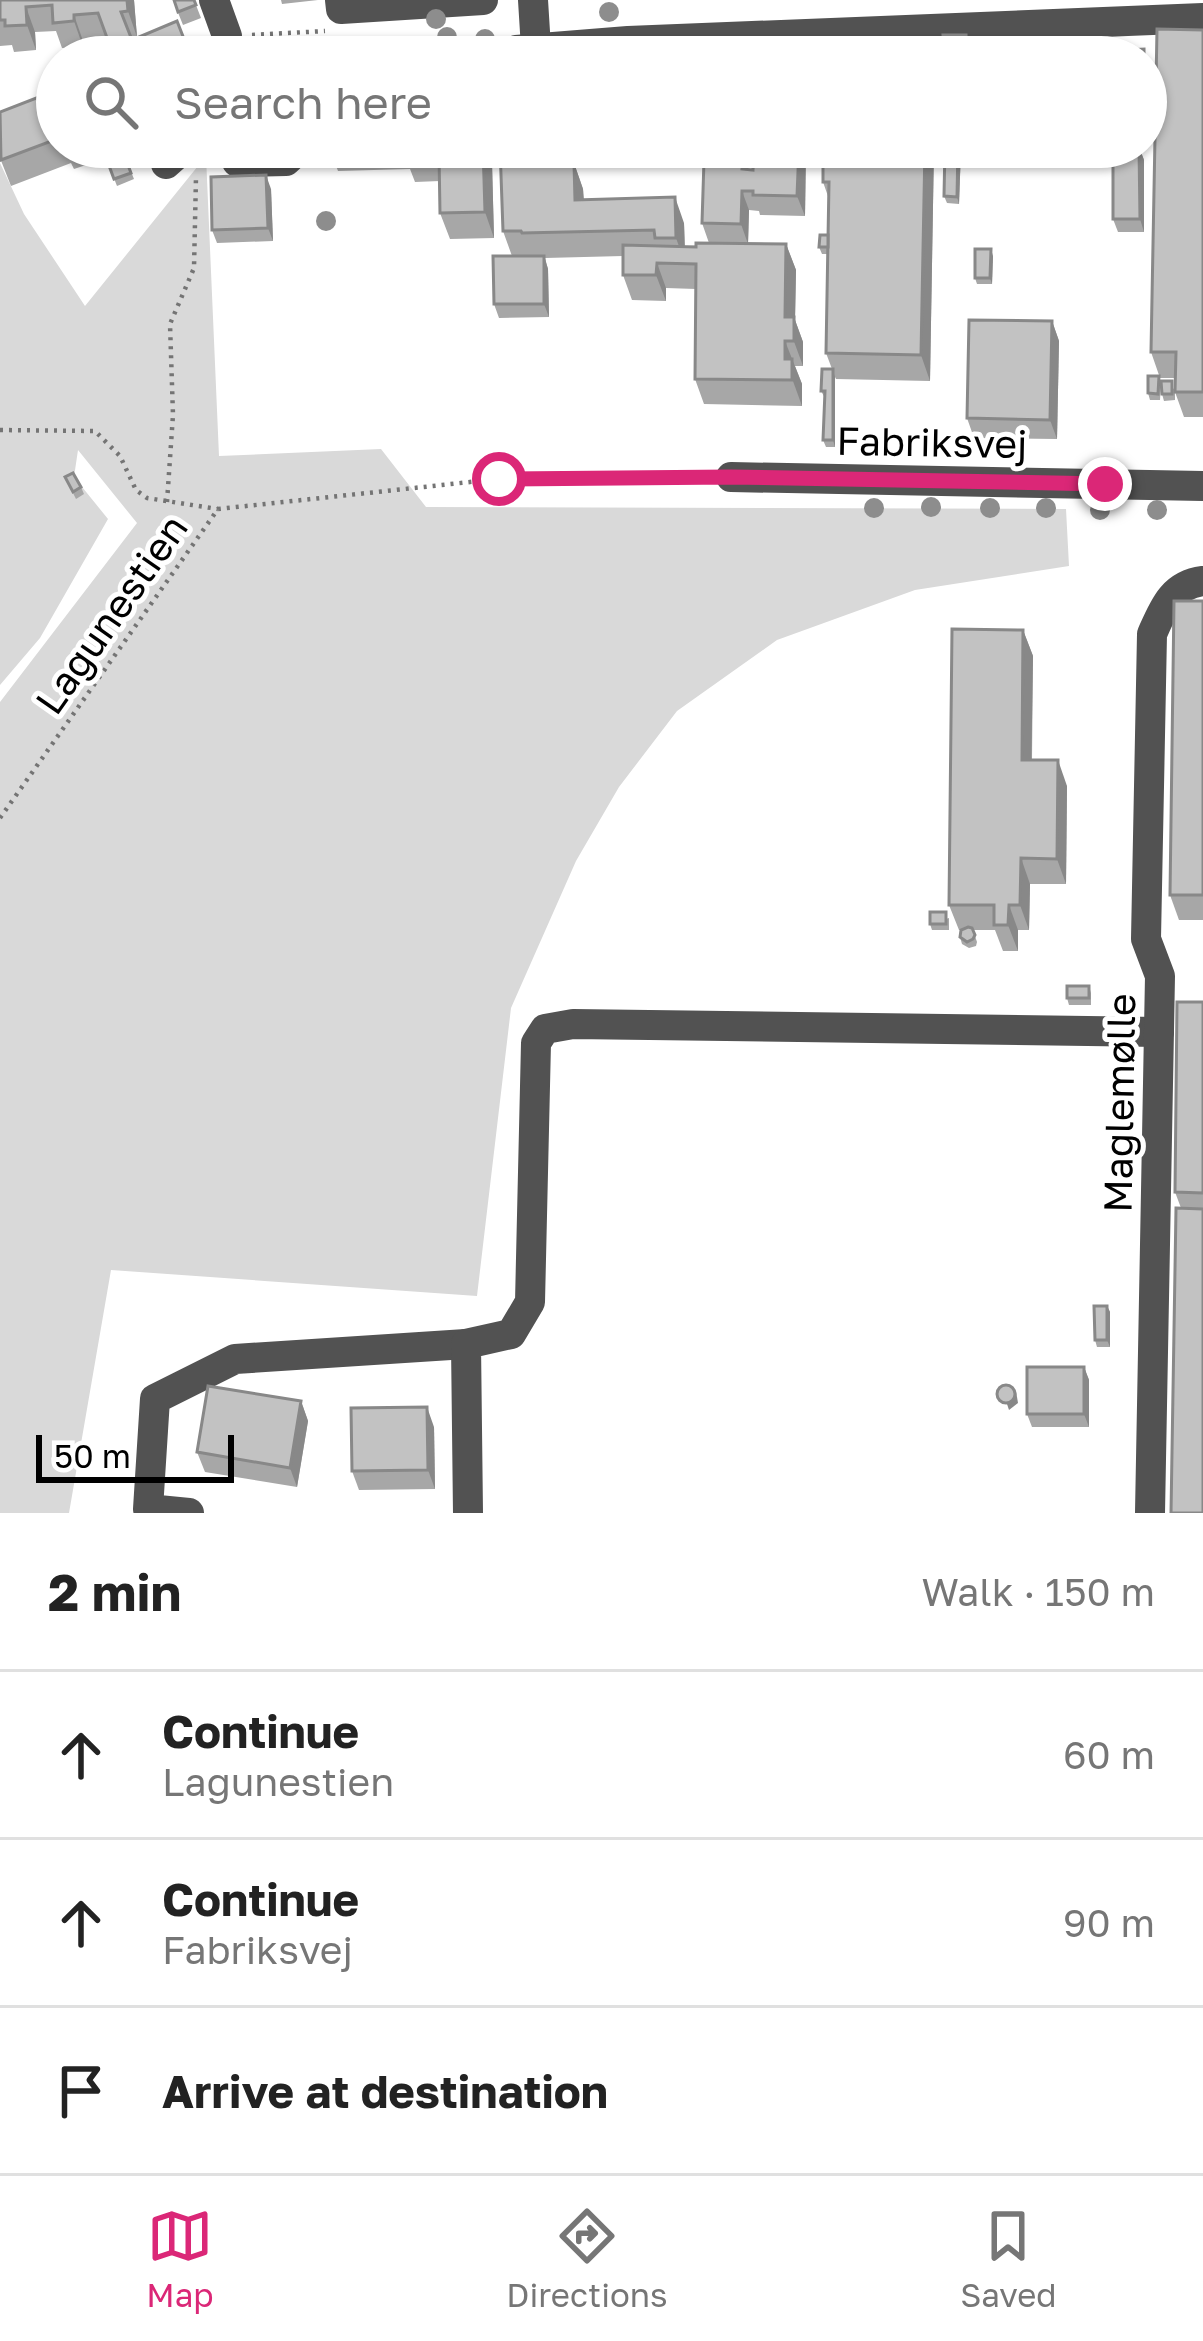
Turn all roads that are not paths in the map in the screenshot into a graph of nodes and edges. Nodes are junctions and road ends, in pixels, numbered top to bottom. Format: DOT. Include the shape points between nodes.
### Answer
graph roads {
  1 [pos="214,0"];
  2 [pos="340,0"];
  3 [pos="483,0"];
  4 [pos="532,0"];
  5 [pos="421,2"];
  6 [pos="1094,11"];
  7 [pos="1203,18"];
  8 [pos="227,36"];
  9 [pos="522,36"];
  10 [pos="713,36"];
  11 [pos="731,477"];
  12 [pos="1203,486"];
  13 [pos="1203,581"];
  14 [pos="1160,1032"];
  15 [pos="466,1344"];
  16 [pos="188,1513"];
  17 [pos="468,1513"];
  18 [pos="1150,1513"];
  1 -- 8 [label="street"];
  2 -- 5 [label="street" via="341,9"];
  3 -- 5 [label="street"];
  4 -- 9 [label="street"];
  6 -- 7 [label="street"];
  6 -- 10 [label="street"];
  11 -- 12 [label="street, Fabriksvej"];
  13 -- 14 [label="street, Maglemølle" via="1169,596 1152,634 1146,939 1160,976"];
  14 -- 15 [label="street" via="545,1029 536,1043 530,1302 511,1334"];
  14 -- 18 [label="street, Maglemølle"];
  15 -- 16 [label="street" via="236,1359 155,1399 148,1509"];
  15 -- 17 [label="street"];
}
